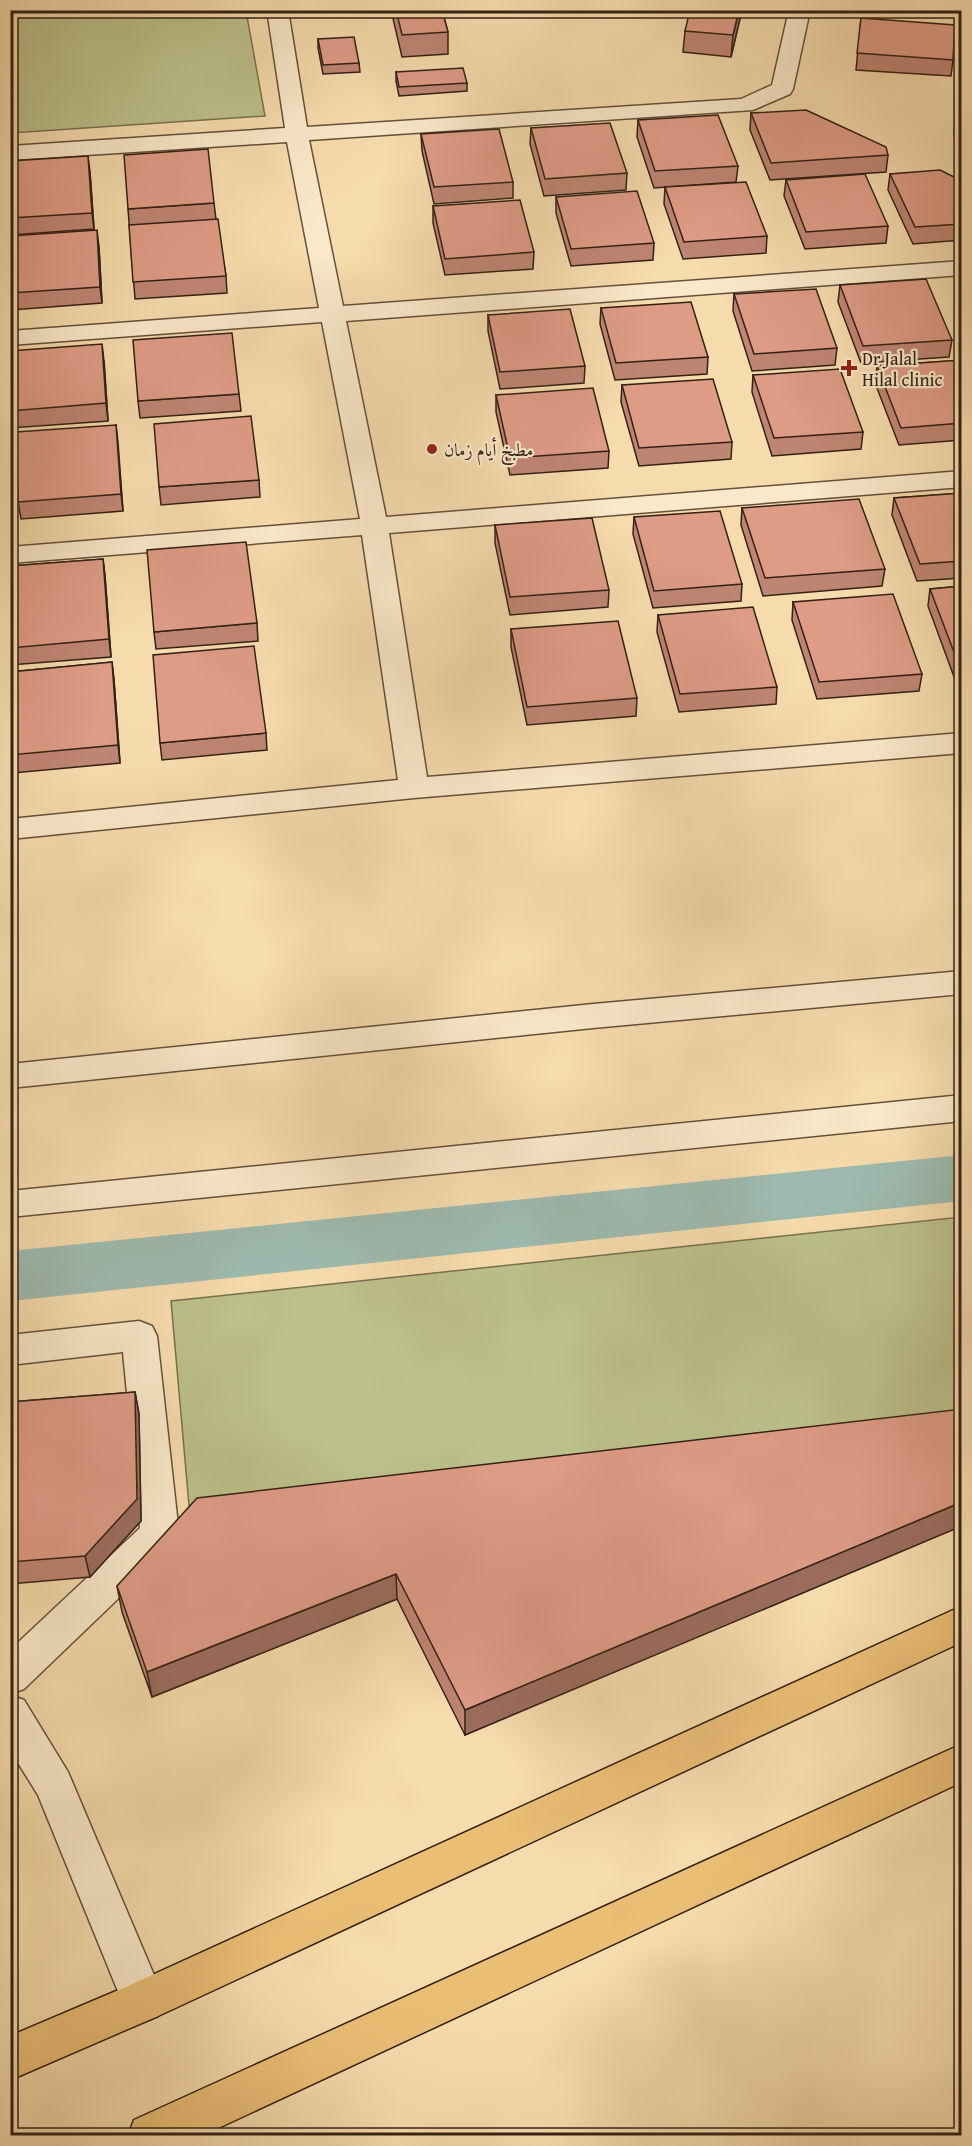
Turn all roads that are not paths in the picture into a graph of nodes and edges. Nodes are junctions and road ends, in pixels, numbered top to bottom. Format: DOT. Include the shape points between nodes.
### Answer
graph roads {
  1 [pos="277,10"];
  2 [pos="800,10"];
  3 [pos="297,136"];
  4 [pos="10,153"];
  5 [pos="962,268"];
  6 [pos="333,314"];
  7 [pos="10,338"];
  8 [pos="962,479"];
  9 [pos="374,524"];
  10 [pos="10,555"];
  11 [pos="962,743"];
  12 [pos="414,788"];
  13 [pos="10,829"];
  14 [pos="962,982"];
  15 [pos="10,1076"];
  16 [pos="962,1108"];
  17 [pos="10,1204"];
  18 [pos="10,1350"];
  19 [pos="962,1623"];
  20 [pos="10,1676"];
  21 [pos="10,1713"];
  22 [pos="962,1762"];
  23 [pos="143,2001"];
  24 [pos="10,2058"];
  25 [pos="150,2136"];
  1 -- 3 [label="street"];
  2 -- 3 [label="street" via="782,89 745,105"];
  3 -- 4 [label="street"];
  3 -- 6 [label="street"];
  5 -- 6 [label="street"];
  6 -- 7 [label="street"];
  6 -- 9 [label="street"];
  8 -- 9 [label="street"];
  9 -- 10 [label="street"];
  9 -- 12 [label="street"];
  11 -- 12 [label="street"];
  12 -- 13 [label="street"];
  14 -- 15 [label="street"];
  16 -- 17 [label="street"];
  18 -- 20 [label="street" via="139,1336 160,1534"];
  19 -- 23 [label="highway"];
  21 -- 23 [label="street" via="54,1785"];
  22 -- 25 [label="highway"];
  23 -- 24 [label="highway"];
}
